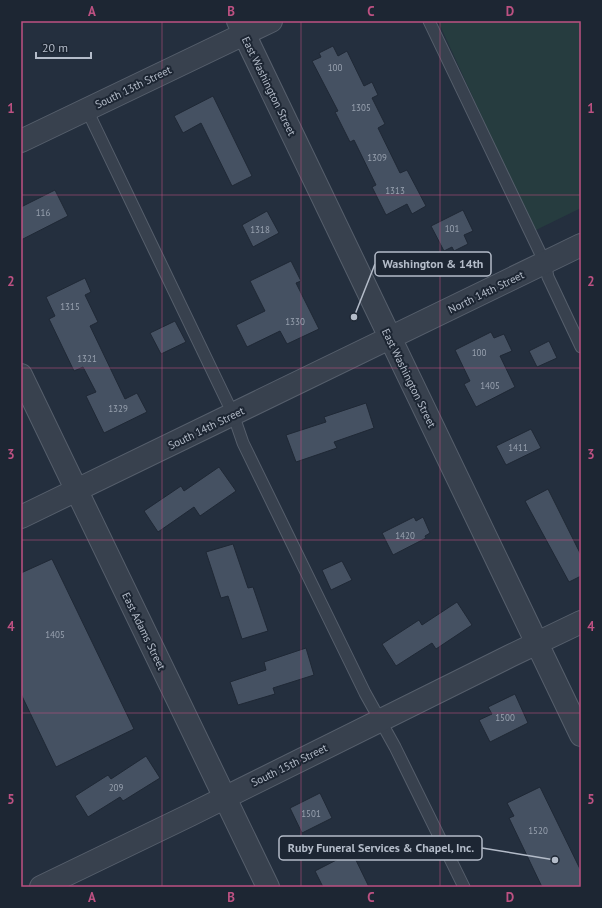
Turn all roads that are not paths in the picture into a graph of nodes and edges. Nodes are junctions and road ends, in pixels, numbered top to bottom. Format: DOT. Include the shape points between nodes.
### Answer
graph roads {
  1 [pos="271,21"];
  2 [pos="429,21"];
  3 [pos="241,27"];
  4 [pos="87,110"];
  5 [pos="21,141"];
  6 [pos="581,245"];
  7 [pos="545,263"];
  8 [pos="390,338"];
  9 [pos="581,347"];
  10 [pos="21,375"];
  11 [pos="233,414"];
  12 [pos="76,490"];
  13 [pos="21,517"];
  14 [pos="581,622"];
  15 [pos="537,643"];
  16 [pos="380,720"];
  17 [pos="581,734"];
  18 [pos="224,797"];
  19 [pos="41,887"];
  20 [pos="268,887"];
  21 [pos="464,887"];
  1 -- 3 [label="street, South 13th Street"];
  2 -- 7 [label="lane"];
  3 -- 4 [label="street, South 13th Street"];
  3 -- 8 [label="street, East Washington Street"];
  4 -- 5 [label="street, South 13th Street"];
  4 -- 11 [label="lane"];
  6 -- 7 [label="street, North 14th Street"];
  7 -- 8 [label="street, North 14th Street"];
  7 -- 9 [label="lane" via="548,278"];
  8 -- 11 [label="street, South 14th Street"];
  8 -- 15 [label="street, East Washington Street"];
  10 -- 12 [label="street, East Adams Street"];
  11 -- 12 [label="street, South 14th Street"];
  11 -- 16 [label="lane" via="243,443"];
  12 -- 13 [label="street, South 14th Street"];
  12 -- 18 [label="street, East Adams Street"];
  14 -- 15 [label="street, South 15th Street"];
  15 -- 16 [label="street, South 15th Street"];
  15 -- 17 [label="street, East Washington Street"];
  16 -- 18 [label="street, South 15th Street"];
  16 -- 21 [label="lane"];
  18 -- 19 [label="street, South 15th Street" via="69,877"];
  18 -- 20 [label="street, East Adams Street"];
}
